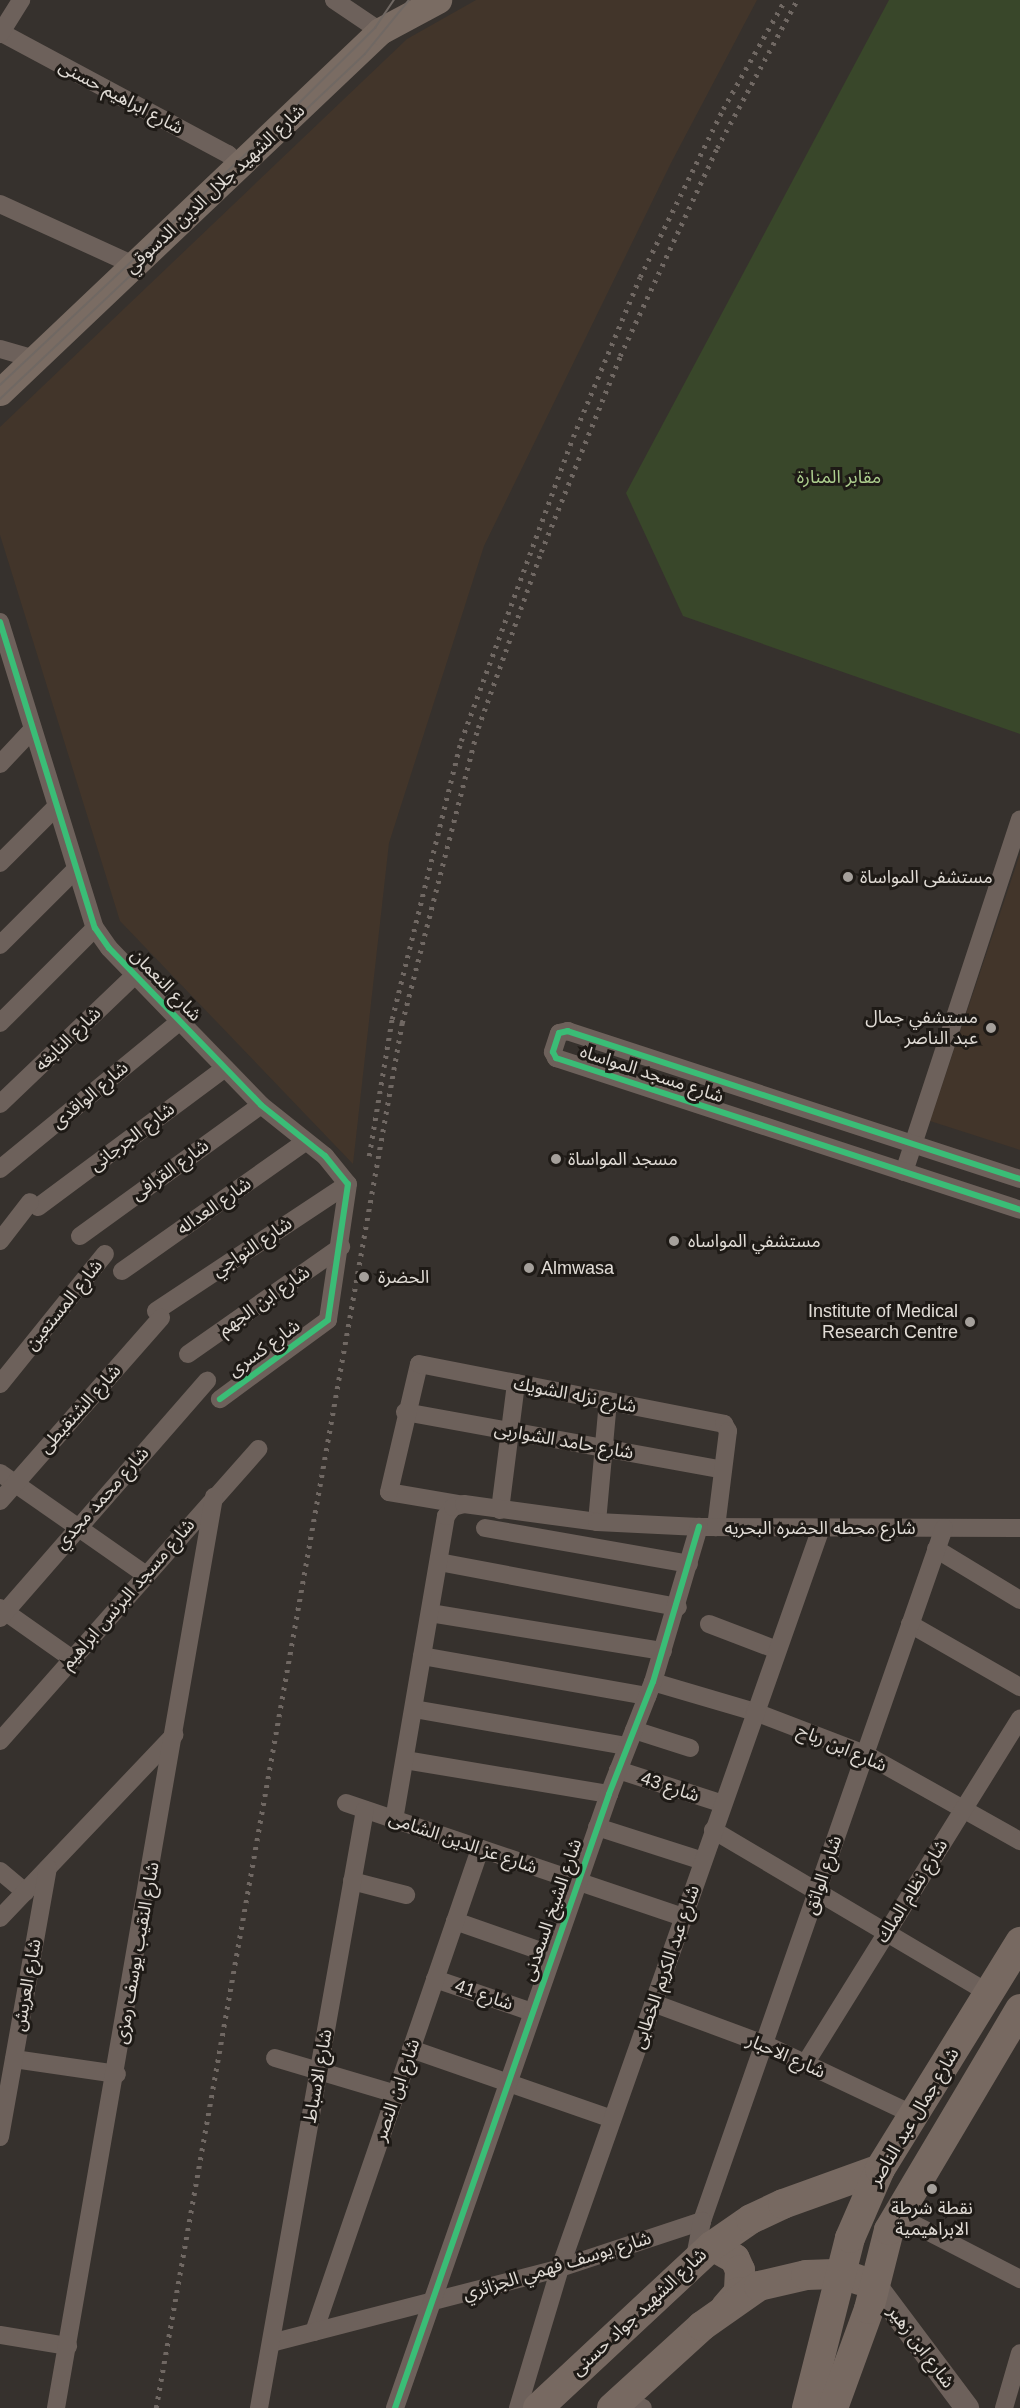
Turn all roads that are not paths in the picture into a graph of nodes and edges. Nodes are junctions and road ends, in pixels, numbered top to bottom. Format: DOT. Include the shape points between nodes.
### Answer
graph roads {
  1 [pos="21,0"];
  2 [pos="334,0"];
  3 [pos="403,0"];
  4 [pos="438,0"];
  5 [pos="380,31"];
  6 [pos="0,33"];
  7 [pos="240,166"];
  8 [pos="0,204"];
  9 [pos="134,265"];
  10 [pos="0,349"];
  11 [pos="35,359"];
  12 [pos="0,392"];
  13 [pos="0,622"];
  14 [pos="5,662"];
  15 [pos="32,730"];
  16 [pos="0,764"];
  17 [pos="56,807"];
  18 [pos="1020,820"];
  19 [pos="0,864"];
  20 [pos="75,870"];
  21 [pos="95,928"];
  22 [pos="0,945"];
  23 [pos="135,975"];
  24 [pos="180,1021"];
  25 [pos="0,1023"];
  26 [pos="225,1068"];
  27 [pos="0,1104"];
  28 [pos="261,1105"];
  29 [pos="306,1141"];
  30 [pos="913,1143"];
  31 [pos="0,1169"];
  32 [pos="903,1172"];
  33 [pos="1020,1179"];
  34 [pos="348,1184"];
  35 [pos="1020,1210"];
  36 [pos="80,1236"];
  37 [pos="0,1240"];
  38 [pos="341,1247"];
  39 [pos="105,1254"];
  40 [pos="122,1271"];
  41 [pos="159,1315"];
  42 [pos="188,1354"];
  43 [pos="207,1381"];
  44 [pos="516,1383"];
  45 [pos="0,1384"];
  46 [pos="220,1399"];
  47 [pos="608,1401"];
  48 [pos="405,1412"];
  49 [pos="510,1431"];
  50 [pos="728,1431"];
  51 [pos="604,1448"];
  52 [pos="258,1449"];
  53 [pos="723,1470"];
  54 [pos="7,1478"];
  55 [pos="214,1497"];
  56 [pos="0,1501"];
  57 [pos="500,1509"];
  58 [pos="453,1510"];
  59 [pos="597,1522"];
  60 [pos="75,1527"];
  61 [pos="708,1527"];
  62 [pos="821,1527"];
  63 [pos="484,1528"];
  64 [pos="944,1528"];
  65 [pos="1020,1528"];
  66 [pos="936,1549"];
  67 [pos="439,1562"];
  68 [pos="689,1564"];
  69 [pos="145,1574"];
  70 [pos="1020,1600"];
  71 [pos="678,1607"];
  72 [pos="2,1613"];
  73 [pos="430,1613"];
  74 [pos="709,1624"];
  75 [pos="909,1624"];
  76 [pos="777,1650"];
  77 [pos="663,1651"];
  78 [pos="423,1656"];
  79 [pos="71,1658"];
  80 [pos="1020,1687"];
  81 [pos="650,1689"];
  82 [pos="414,1709"];
  83 [pos="755,1713"];
  84 [pos="1020,1718"];
  85 [pos="174,1735"];
  86 [pos="631,1738"];
  87 [pos="0,1741"];
  88 [pos="690,1748"];
  89 [pos="865,1754"];
  90 [pos="405,1760"];
  91 [pos="618,1770"];
  92 [pos="609,1794"];
  93 [pos="346,1803"];
  94 [pos="723,1804"];
  95 [pos="963,1809"];
  96 [pos="365,1810"];
  97 [pos="394,1820"];
  98 [pos="597,1827"];
  99 [pos="713,1830"];
  100 [pos="1020,1841"];
  101 [pos="480,1849"];
  102 [pos="703,1861"];
  103 [pos="48,1868"];
  104 [pos="0,1871"];
  105 [pos="352,1881"];
  106 [pos="578,1882"];
  107 [pos="25,1892"];
  108 [pos="817,1892"];
  109 [pos="406,1895"];
  110 [pos="683,1917"];
  111 [pos="0,1918"];
  112 [pos="455,1922"];
  113 [pos="886,1933"];
  114 [pos="1020,1942"];
  115 [pos="552,1955"];
  116 [pos="435,1979"];
  117 [pos="989,1993"];
  118 [pos="653,2004"];
  119 [pos="1020,2009"];
  120 [pos="532,2012"];
  121 [pos="764,2044"];
  122 [pos="411,2049"];
  123 [pos="275,2058"];
  124 [pos="14,2059"];
  125 [pos="805,2064"];
  126 [pos="319,2071"];
  127 [pos="117,2074"];
  128 [pos="507,2083"];
  129 [pos="396,2094"];
  130 [pos="916,2116"];
  131 [pos="612,2119"];
  132 [pos="0,2137"];
  133 [pos="880,2169"];
  134 [pos="896,2215"];
  135 [pos="703,2242"];
  136 [pos="560,2268"];
  137 [pos="842,2274"];
  138 [pos="1020,2279"];
  139 [pos="875,2285"];
  140 [pos="431,2302"];
  141 [pos="726,2307"];
  142 [pos="828,2331"];
  143 [pos="314,2332"];
  144 [pos="0,2335"];
  145 [pos="858,2340"];
  146 [pos="271,2343"];
  147 [pos="68,2346"];
  148 [pos="1020,2353"];
  149 [pos="628,2406"];
  150 [pos="56,2408"];
  151 [pos="259,2408"];
  152 [pos="395,2408"];
  153 [pos="518,2408"];
  154 [pos="538,2408"];
  155 [pos="807,2408"];
  156 [pos="833,2408"];
  157 [pos="966,2408"];
  158 [pos="1004,2408"];
  1 -- 6 [label="street"];
  2 -- 5 [label="street"];
  3 -- 5 [label="main road"];
  4 -- 5 [label="main road, شارع الشهيد جلال الدين الدسوقي"];
  5 -- 7 [label="main road, شارع الشهيد جلال الدين الدسوقي"];
  6 -- 7 [label="street, شارع ابراهيم حسنى" via="228,154"];
  7 -- 9 [label="main road, شارع الشهيد جلال الدين الدسوقي"];
  8 -- 9 [label="street"];
  9 -- 11 [label="main road, شارع الشهيد جلال الدين الدسوقي"];
  10 -- 11 [label="street"];
  11 -- 12 [label="main road, شارع الشهيد جلال الدين الدسوقي"];
  13 -- 14 [label="street, شارع النعمان"];
  14 -- 15 [label="street, شارع النعمان"];
  15 -- 16 [label="street"];
  15 -- 17 [label="street, شارع النعمان"];
  17 -- 19 [label="street"];
  17 -- 20 [label="street, شارع النعمان"];
  18 -- 30 [label="street"];
  20 -- 21 [label="street, شارع النعمان"];
  20 -- 22 [label="street"];
  21 -- 23 [label="street, شارع النعمان"];
  21 -- 25 [label="street"];
  23 -- 24 [label="street, شارع النعمان"];
  23 -- 27 [label="street, شارع النابغه"];
  24 -- 26 [label="street, شارع النعمان"];
  24 -- 31 [label="street, شارع الواقدى"];
  26 -- 28 [label="street, شارع النعمان"];
  26 -- 37 [label="street, شارع الجرجانى" via="34,1204"];
  28 -- 29 [label="street, شارع النعمان"];
  28 -- 36 [label="street, شارع القرافى"];
  29 -- 34 [label="street, شارع النعمان" via="336,1166"];
  29 -- 40 [label="street, شارع العداله"];
  30 -- 32 [label="street"];
  30 -- 32 [label="street, شارع مسجد المواساه" via="568,1031 559,1033 553,1052 556,1058"];
  30 -- 33 [label="street, شارع مسجد المواساه"];
  32 -- 35 [label="street, شارع مسجد المواساه"];
  34 -- 38 [label="street"];
  34 -- 41 [label="street, شارع النواجي"];
  38 -- 42 [label="street, شارع ابن الجهم"];
  38 -- 46 [label="street, شارع كسرى" via="326,1322"];
  39 -- 45 [label="street, شارع المستعين"];
  41 -- 54 [label="street, شارع الشنقيطى"];
  43 -- 60 [label="street, شارع محمد مجدي"];
  44 -- 47 [label="street, شارع نزله الشويك"];
  44 -- 48 [label="street, شارع نزله الشويك" via="418,1364"];
  44 -- 49 [label="street"];
  47 -- 50 [label="street, شارع نزله الشويك" via="721,1423"];
  47 -- 51 [label="street"];
  48 -- 49 [label="street, شارع حامد الشواربى"];
  48 -- 58 [label="street, شارع محطه الحضره البحريه" via="389,1492"];
  49 -- 51 [label="street, شارع حامد الشواربى"];
  49 -- 57 [label="street"];
  50 -- 53 [label="street, شارع الشيخ السعدنى"];
  51 -- 53 [label="street, شارع حامد الشواربى"];
  51 -- 59 [label="street"];
  52 -- 55 [label="street, شارع مسجد البرنس ابراهيم"];
  53 -- 61 [label="street, شارع الشيخ السعدنى"];
  54 -- 56 [label="street, شارع الشنقيطى"];
  54 -- 60 [label="street"];
  55 -- 69 [label="street, شارع مسجد البرنس ابراهيم"];
  55 -- 85 [label="street, شارع النقيب يوسف رمزى"];
  57 -- 58 [label="street, شارع محطه الحضره البحريه"];
  57 -- 59 [label="street, شارع محطه الحضره البحريه"];
  58 -- 67 [label="street"];
  59 -- 61 [label="street, شارع محطه الحضره البحريه"];
  60 -- 69 [label="street"];
  60 -- 72 [label="street, شارع محمد مجدي"];
  61 -- 62 [label="street, شارع محطه الحضره البحريه"];
  61 -- 68 [label="street, شارع الشيخ السعدنى"];
  62 -- 64 [label="street, شارع محطه الحضره البحريه"];
  62 -- 76 [label="street, شارع عبد الكريم الخطابى"];
  63 -- 68 [label="street"];
  64 -- 65 [label="street, شارع محطه الحضره البحريه"];
  64 -- 66 [label="street, شارع الواثق"];
  66 -- 70 [label="street"];
  66 -- 75 [label="street, شارع الواثق"];
  67 -- 71 [label="street"];
  67 -- 73 [label="street"];
  68 -- 71 [label="street, شارع الشيخ السعدنى"];
  69 -- 79 [label="street, شارع مسجد البرنس ابراهيم"];
  71 -- 77 [label="street, شارع الشيخ السعدنى"];
  72 -- 79 [label="street"];
  73 -- 77 [label="street"];
  73 -- 78 [label="street"];
  74 -- 76 [label="street"];
  75 -- 80 [label="street"];
  75 -- 89 [label="street, شارع الواثق"];
  76 -- 83 [label="street, شارع عبد الكريم الخطابى"];
  77 -- 81 [label="street, شارع الشيخ السعدنى"];
  78 -- 81 [label="street, شارع ابن رباح"];
  78 -- 82 [label="street"];
  79 -- 87 [label="street, شارع مسجد البرنس ابراهيم"];
  81 -- 83 [label="street, شارع ابن رباح"];
  81 -- 86 [label="street, شارع الشيخ السعدنى"];
  82 -- 86 [label="street"];
  82 -- 90 [label="street"];
  83 -- 89 [label="street, شارع ابن رباح"];
  83 -- 94 [label="street, شارع عبد الكريم الخطابى"];
  84 -- 95 [label="street, شارع نظام الملك"];
  85 -- 103 [label="street"];
  85 -- 127 [label="street, شارع النقيب يوسف رمزى"];
  86 -- 88 [label="street"];
  86 -- 91 [label="street, شارع الشيخ السعدنى"];
  89 -- 95 [label="street, شارع ابن رباح"];
  89 -- 108 [label="street, شارع الواثق"];
  90 -- 92 [label="street"];
  90 -- 97 [label="street"];
  91 -- 92 [label="street, شارع الشيخ السعدنى"];
  91 -- 94 [label="street, شارع 43"];
  92 -- 98 [label="street, شارع الشيخ السعدنى"];
  93 -- 96 [label="street, شارع عز الدين الشامى"];
  94 -- 99 [label="street, شارع عبد الكريم الخطابى"];
  95 -- 100 [label="street, شارع ابن رباح"];
  95 -- 113 [label="street, شارع نظام الملك"];
  96 -- 97 [label="street, شارع عز الدين الشامى"];
  96 -- 105 [label="street, شارع الاسباط"];
  97 -- 101 [label="street, شارع عز الدين الشامى"];
  98 -- 102 [label="street"];
  98 -- 106 [label="street, شارع الشيخ السعدنى"];
  99 -- 102 [label="street, شارع عبد الكريم الخطابى"];
  99 -- 108 [label="street"];
  101 -- 106 [label="street, شارع عز الدين الشامى"];
  101 -- 112 [label="street, شارع ابن النصر"];
  102 -- 110 [label="street, شارع عبد الكريم الخطابى"];
  103 -- 107 [label="street"];
  103 -- 124 [label="street, شارع العريش"];
  104 -- 107 [label="street"];
  105 -- 109 [label="street"];
  105 -- 126 [label="street, شارع الاسباط"];
  106 -- 110 [label="street, شارع عز الدين الشامى"];
  106 -- 115 [label="street, شارع الشيخ السعدنى"];
  107 -- 111 [label="street"];
  108 -- 113 [label="street"];
  108 -- 121 [label="street, شارع الواثق"];
  110 -- 118 [label="street, شارع عبد الكريم الخطابى"];
  112 -- 115 [label="street"];
  112 -- 116 [label="street, شارع ابن النصر"];
  113 -- 117 [label="street"];
  113 -- 125 [label="street, شارع نظام الملك"];
  114 -- 117 [label="main road, شارع جمال عبد الناصر"];
  115 -- 120 [label="street, شارع الشيخ السعدنى"];
  116 -- 120 [label="street, شارع 41"];
  116 -- 122 [label="street, شارع ابن النصر"];
  117 -- 130 [label="main road, شارع جمال عبد الناصر"];
  118 -- 121 [label="street, شارع الاحبار"];
  118 -- 131 [label="street, شارع عبد الكريم الخطابى"];
  119 -- 134 [label="main road, شارع جمال عبد الناصر"];
  120 -- 128 [label="street, شارع الشيخ السعدنى"];
  121 -- 125 [label="street, شارع الاحبار"];
  121 -- 135 [label="street, شارع الواثق"];
  122 -- 128 [label="street"];
  122 -- 129 [label="street, شارع ابن النصر"];
  123 -- 126 [label="street"];
  124 -- 127 [label="street"];
  124 -- 132 [label="street, شارع العريش"];
  125 -- 130 [label="street, شارع الاحبار"];
  126 -- 129 [label="street"];
  126 -- 146 [label="street, شارع الاسباط"];
  127 -- 147 [label="street, شارع النقيب يوسف رمزى"];
  128 -- 131 [label="street"];
  128 -- 140 [label="street, شارع الشيخ السعدنى"];
  129 -- 143 [label="street, شارع ابن النصر"];
  130 -- 133 [label="main road, شارع جمال عبد الناصر"];
  131 -- 136 [label="street, شارع عبد الكريم الخطابى"];
  133 -- 135 [label="main road, شارع الشهيد جواد حسنى" via="783,2204"];
  133 -- 137 [label="main road, شارع جمال عبد الناصر" via="853,2228"];
  134 -- 138 [label="street"];
  134 -- 139 [label="main road, شارع جمال عبد الناصر"];
  135 -- 136 [label="street, شارع يوسف فهمي الجزائري"];
  135 -- 141 [label="main road" via="735,2259 740,2270 738,2292"];
  135 -- 154 [label="main road, شارع الشهيد جواد حسنى"];
  136 -- 140 [label="street, شارع يوسف فهمي الجزائري"];
  136 -- 153 [label="street, شارع عبد الكريم الخطابى"];
  137 -- 139 [label="main road"];
  137 -- 141 [label="main road" via="789,2277 759,2286"];
  137 -- 142 [label="main road, شارع جمال عبد الناصر"];
  139 -- 145 [label="main road, شارع جمال عبد الناصر"];
  139 -- 157 [label="street, شارع ابن زهير"];
  140 -- 143 [label="street, شارع يوسف فهمي الجزائري"];
  140 -- 152 [label="street, شارع الشيخ السعدنى"];
  141 -- 149 [label="main road"];
  142 -- 145 [label="main road" via="848,2330"];
  142 -- 155 [label="main road, شارع جمال عبد الناصر"];
  143 -- 146 [label="street, شارع يوسف فهمي الجزائري"];
  144 -- 147 [label="street"];
  145 -- 156 [label="main road, شارع جمال عبد الناصر"];
  146 -- 151 [label="street, شارع الاسباط"];
  147 -- 150 [label="street, شارع النقيب يوسف رمزى"];
  148 -- 158 [label="street"];
}
